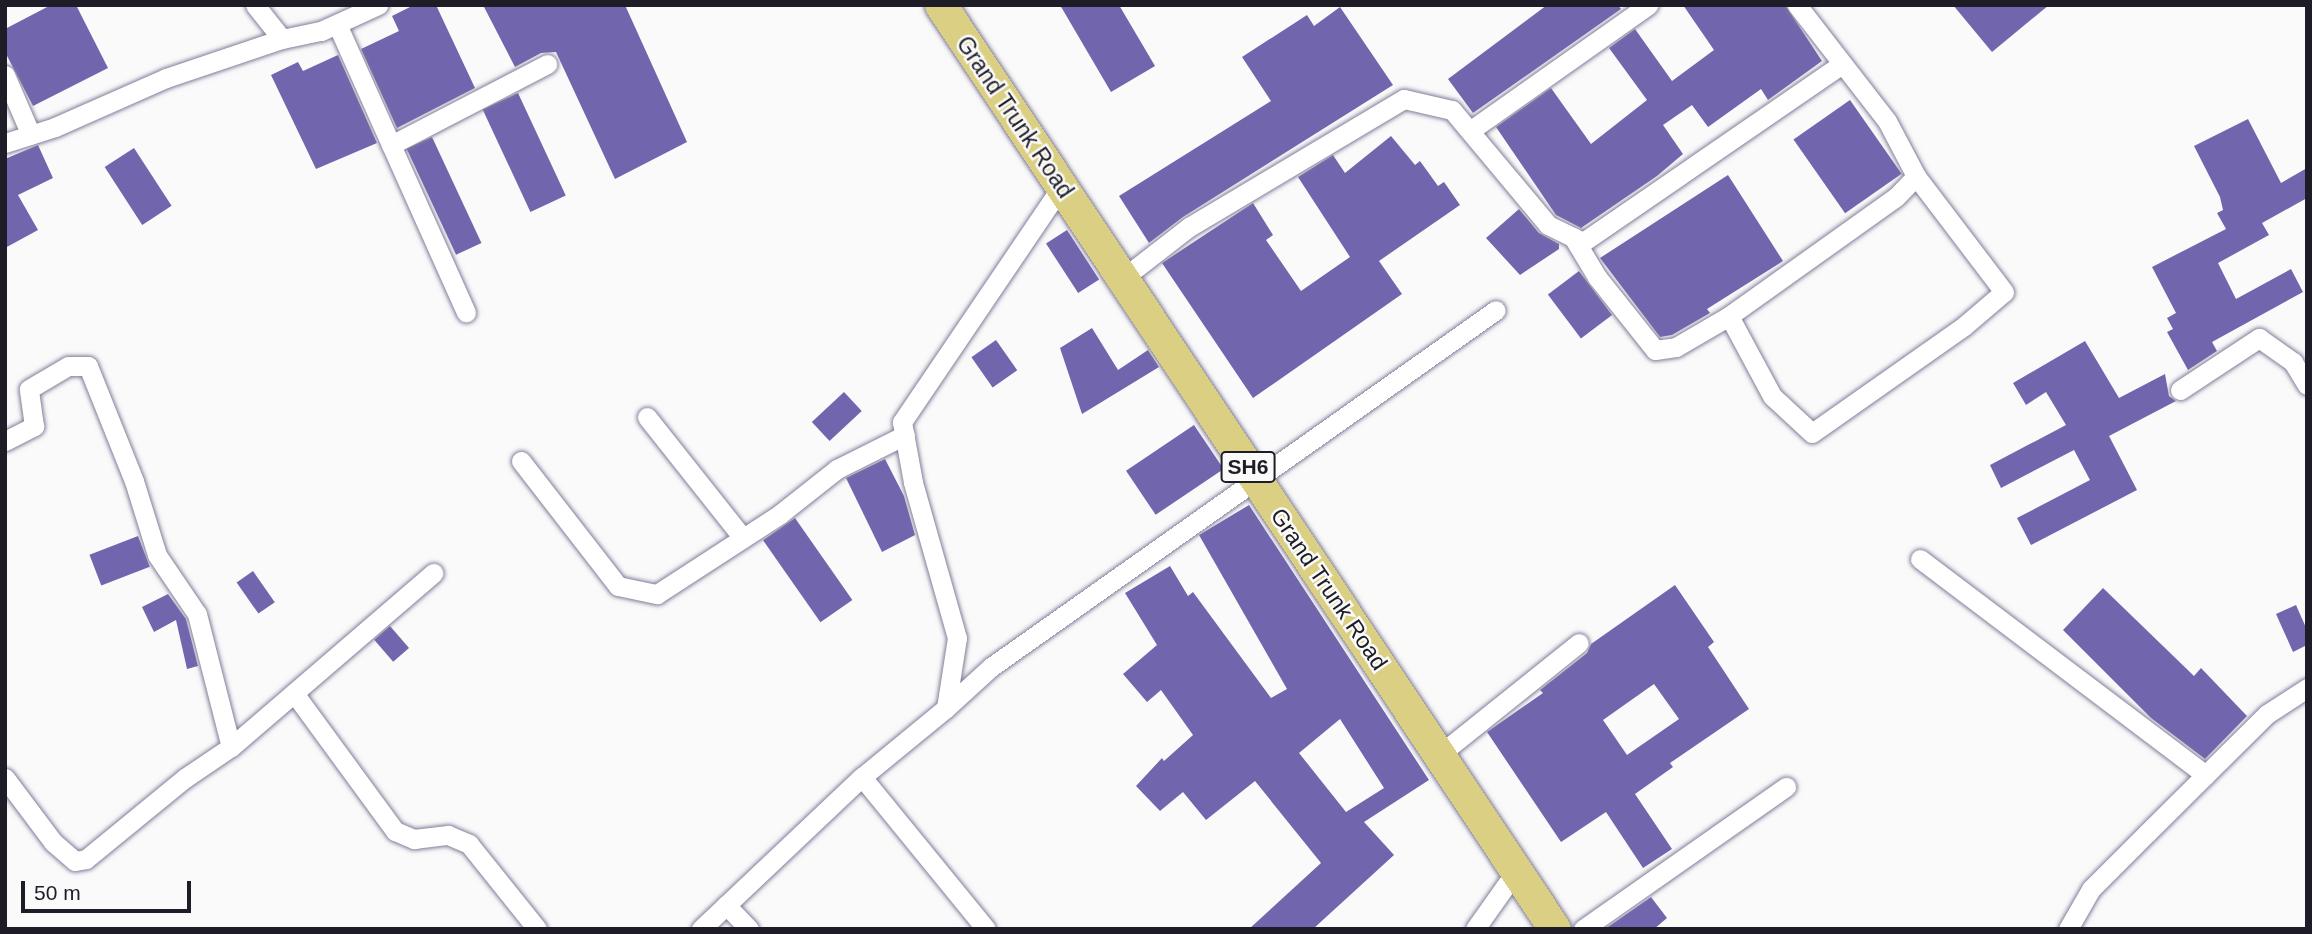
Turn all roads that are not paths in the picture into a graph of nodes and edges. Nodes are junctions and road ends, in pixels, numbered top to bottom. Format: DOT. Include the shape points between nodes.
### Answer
graph roads {
  1 [pos="255,5"];
  2 [pos="378,5"];
  3 [pos="940,5"];
  4 [pos="1648,5"];
  5 [pos="1797,5"];
  6 [pos="337,24"];
  7 [pos="282,39"];
  8 [pos="547,64"];
  9 [pos="1842,64"];
  10 [pos="5,75"];
  11 [pos="1471,130"];
  12 [pos="31,135"];
  13 [pos="5,143"];
  14 [pos="391,145"];
  15 [pos="1916,176"];
  16 [pos="1061,187"];
  17 [pos="1573,237"];
  18 [pos="1122,279"];
  19 [pos="1496,310"];
  20 [pos="466,312"];
  21 [pos="1729,316"];
  22 [pos="2307,386"];
  23 [pos="2180,390"];
  24 [pos="647,417"];
  25 [pos="905,435"];
  26 [pos="5,441"];
  27 [pos="521,461"];
  28 [pos="1257,481"];
  29 [pos="743,538"];
  30 [pos="1920,559"];
  31 [pos="433,573"];
  32 [pos="1579,643"];
  33 [pos="2307,688"];
  34 [pos="294,693"];
  35 [pos="946,708"];
  36 [pos="230,747"];
  37 [pos="1439,755"];
  38 [pos="2206,775"];
  39 [pos="862,777"];
  40 [pos="5,778"];
  41 [pos="1786,787"];
  42 [pos="1516,872"];
  43 [pos="726,905"];
  44 [pos="537,929"];
  45 [pos="701,929"];
  46 [pos="750,929"];
  47 [pos="986,929"];
  48 [pos="1475,929"];
  49 [pos="1555,929"];
  50 [pos="1583,929"];
  51 [pos="2068,929"];
  1 -- 7 [label="street"];
  2 -- 6 [label="street"];
  3 -- 16 [label="main road, Grand Trunk Road / SH6"];
  4 -- 11 [label="street"];
  5 -- 9 [label="street"];
  6 -- 7 [label="street"];
  6 -- 14 [label="street"];
  7 -- 12 [label="street" via="166,78"];
  8 -- 14 [label="street"];
  9 -- 15 [label="street" via="1887,121"];
  9 -- 17 [label="street" via="1617,222 1583,242"];
  10 -- 12 [label="street"];
  11 -- 17 [label="street" via="1548,225"];
  11 -- 18 [label="street" via="1452,110 1404,99 1189,227"];
  12 -- 13 [label="street"];
  14 -- 20 [label="street"];
  15 -- 21 [label="street" via="1896,197"];
  15 -- 21 [label="street" via="2004,292 1964,326 1812,433 1772,396"];
  16 -- 18 [label="main road, Grand Trunk Road / SH6"];
  16 -- 25 [label="street" via="902,422"];
  17 -- 21 [label="street" via="1597,277 1655,349 1676,347"];
  18 -- 28 [label="main road, Grand Trunk Road / SH6"];
  19 -- 28 [label="street"];
  22 -- 23 [label="street" via="2293,362 2259,338"];
  24 -- 29 [label="street"];
  25 -- 29 [label="street" via="837,469"];
  25 -- 35 [label="street" via="913,482 957,638"];
  26 -- 36 [label="street" via="34,426 29,389 68,366 88,366 157,555 197,614"];
  27 -- 29 [label="street" via="618,586 657,594"];
  28 -- 35 [label="street" via="991,667"];
  28 -- 37 [label="main road, Grand Trunk Road / SH6"];
  30 -- 38 [label="street"];
  31 -- 34 [label="street"];
  32 -- 37 [label="street"];
  33 -- 38 [label="street" via="2267,714"];
  34 -- 36 [label="street"];
  34 -- 44 [label="street" via="395,831 414,839 449,835 468,844"];
  35 -- 39 [label="street"];
  36 -- 40 [label="street" via="86,859 75,861 53,842"];
  37 -- 42 [label="main road, Grand Trunk Road / SH6"];
  38 -- 51 [label="street" via="2091,889"];
  39 -- 43 [label="street"];
  39 -- 47 [label="street"];
  41 -- 50 [label="street"];
  42 -- 48 [label="street"];
  42 -- 49 [label="main road, Grand Trunk Road / SH6"];
  43 -- 45 [label="street"];
  43 -- 46 [label="street"];
}
